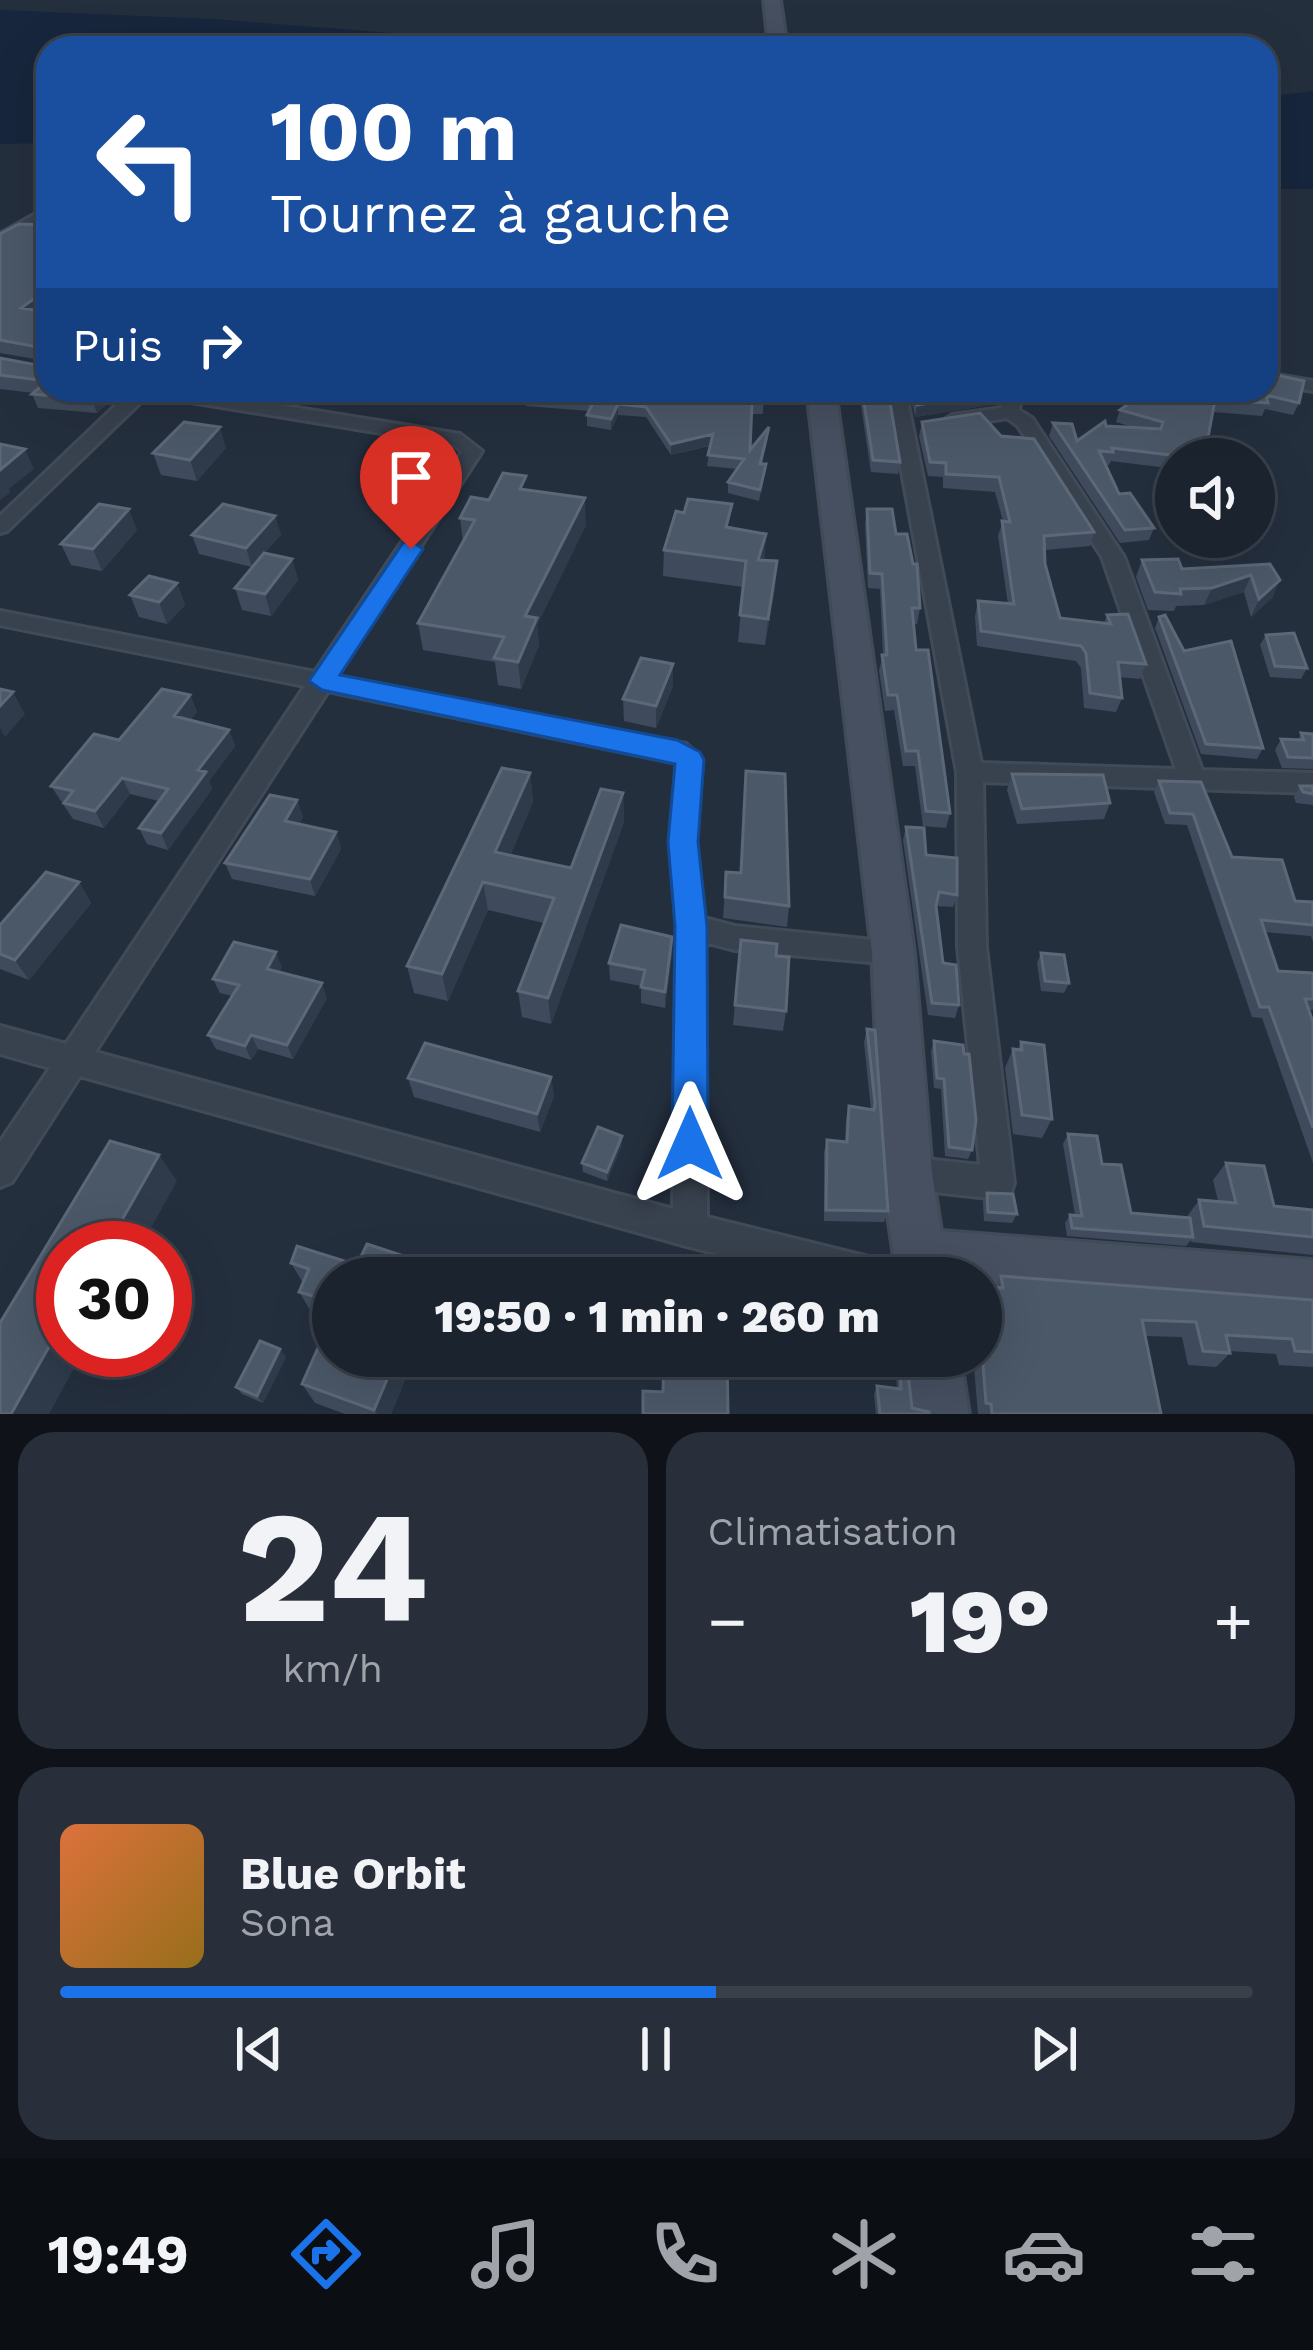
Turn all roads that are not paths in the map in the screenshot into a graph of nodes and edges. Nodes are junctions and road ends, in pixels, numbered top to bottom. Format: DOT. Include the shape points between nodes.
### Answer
graph roads {
  1 [pos="772,0"];
  2 [pos="776,36"];
  3 [pos="36,218"];
  4 [pos="0,241"];
  5 [pos="1278,380"];
  6 [pos="1313,386"];
  7 [pos="133,402"];
  8 [pos="221,402"];
  9 [pos="823,402"];
  10 [pos="899,402"];
  11 [pos="1007,402"];
  12 [pos="1012,402"];
  13 [pos="906,428"];
  14 [pos="0,527"];
  15 [pos="0,618"];
  16 [pos="322,681"];
  17 [pos="970,772"];
  18 [pos="1193,781"];
  19 [pos="1313,783"];
  20 [pos="691,926"];
  21 [pos="893,952"];
  22 [pos="0,1040"];
  23 [pos="72,1060"];
  24 [pos="0,1171"];
  25 [pos="907,1174"];
  26 [pos="689,1230"];
  27 [pos="838,1257"];
  28 [pos="909,1257"];
  29 [pos="1002,1274"];
  30 [pos="1313,1286"];
  31 [pos="936,1377"];
  32 [pos="941,1414"];
  1 -- 2 [label="main road"];
  3 -- 4 [label="street"];
  5 -- 6 [label="street"];
  7 -- 14 [label="street"];
  8 -- 16 [label="street" via="460,440 472,451"];
  9 -- 21 [label="main road"];
  10 -- 13 [label="street"];
  11 -- 13 [label="street"];
  12 -- 18 [label="street" via="1113,557"];
  13 -- 17 [label="street"];
  15 -- 16 [label="street"];
  16 -- 20 [label="street" via="677,751 690,760 683,842"];
  16 -- 23 [label="street"];
  17 -- 18 [label="street"];
  17 -- 25 [label="street" via="972,947 998,1183"];
  18 -- 19 [label="street"];
  20 -- 21 [label="street" via="735,938"];
  20 -- 26 [label="street"];
  21 -- 25 [label="main road"];
  22 -- 23 [label="street"];
  23 -- 24 [label="street"];
  23 -- 26 [label="street"];
  25 -- 28 [label="main road"];
  26 -- 27 [label="street"];
  29 -- 30 [label="main road"];
  31 -- 32 [label="main road"];
}
